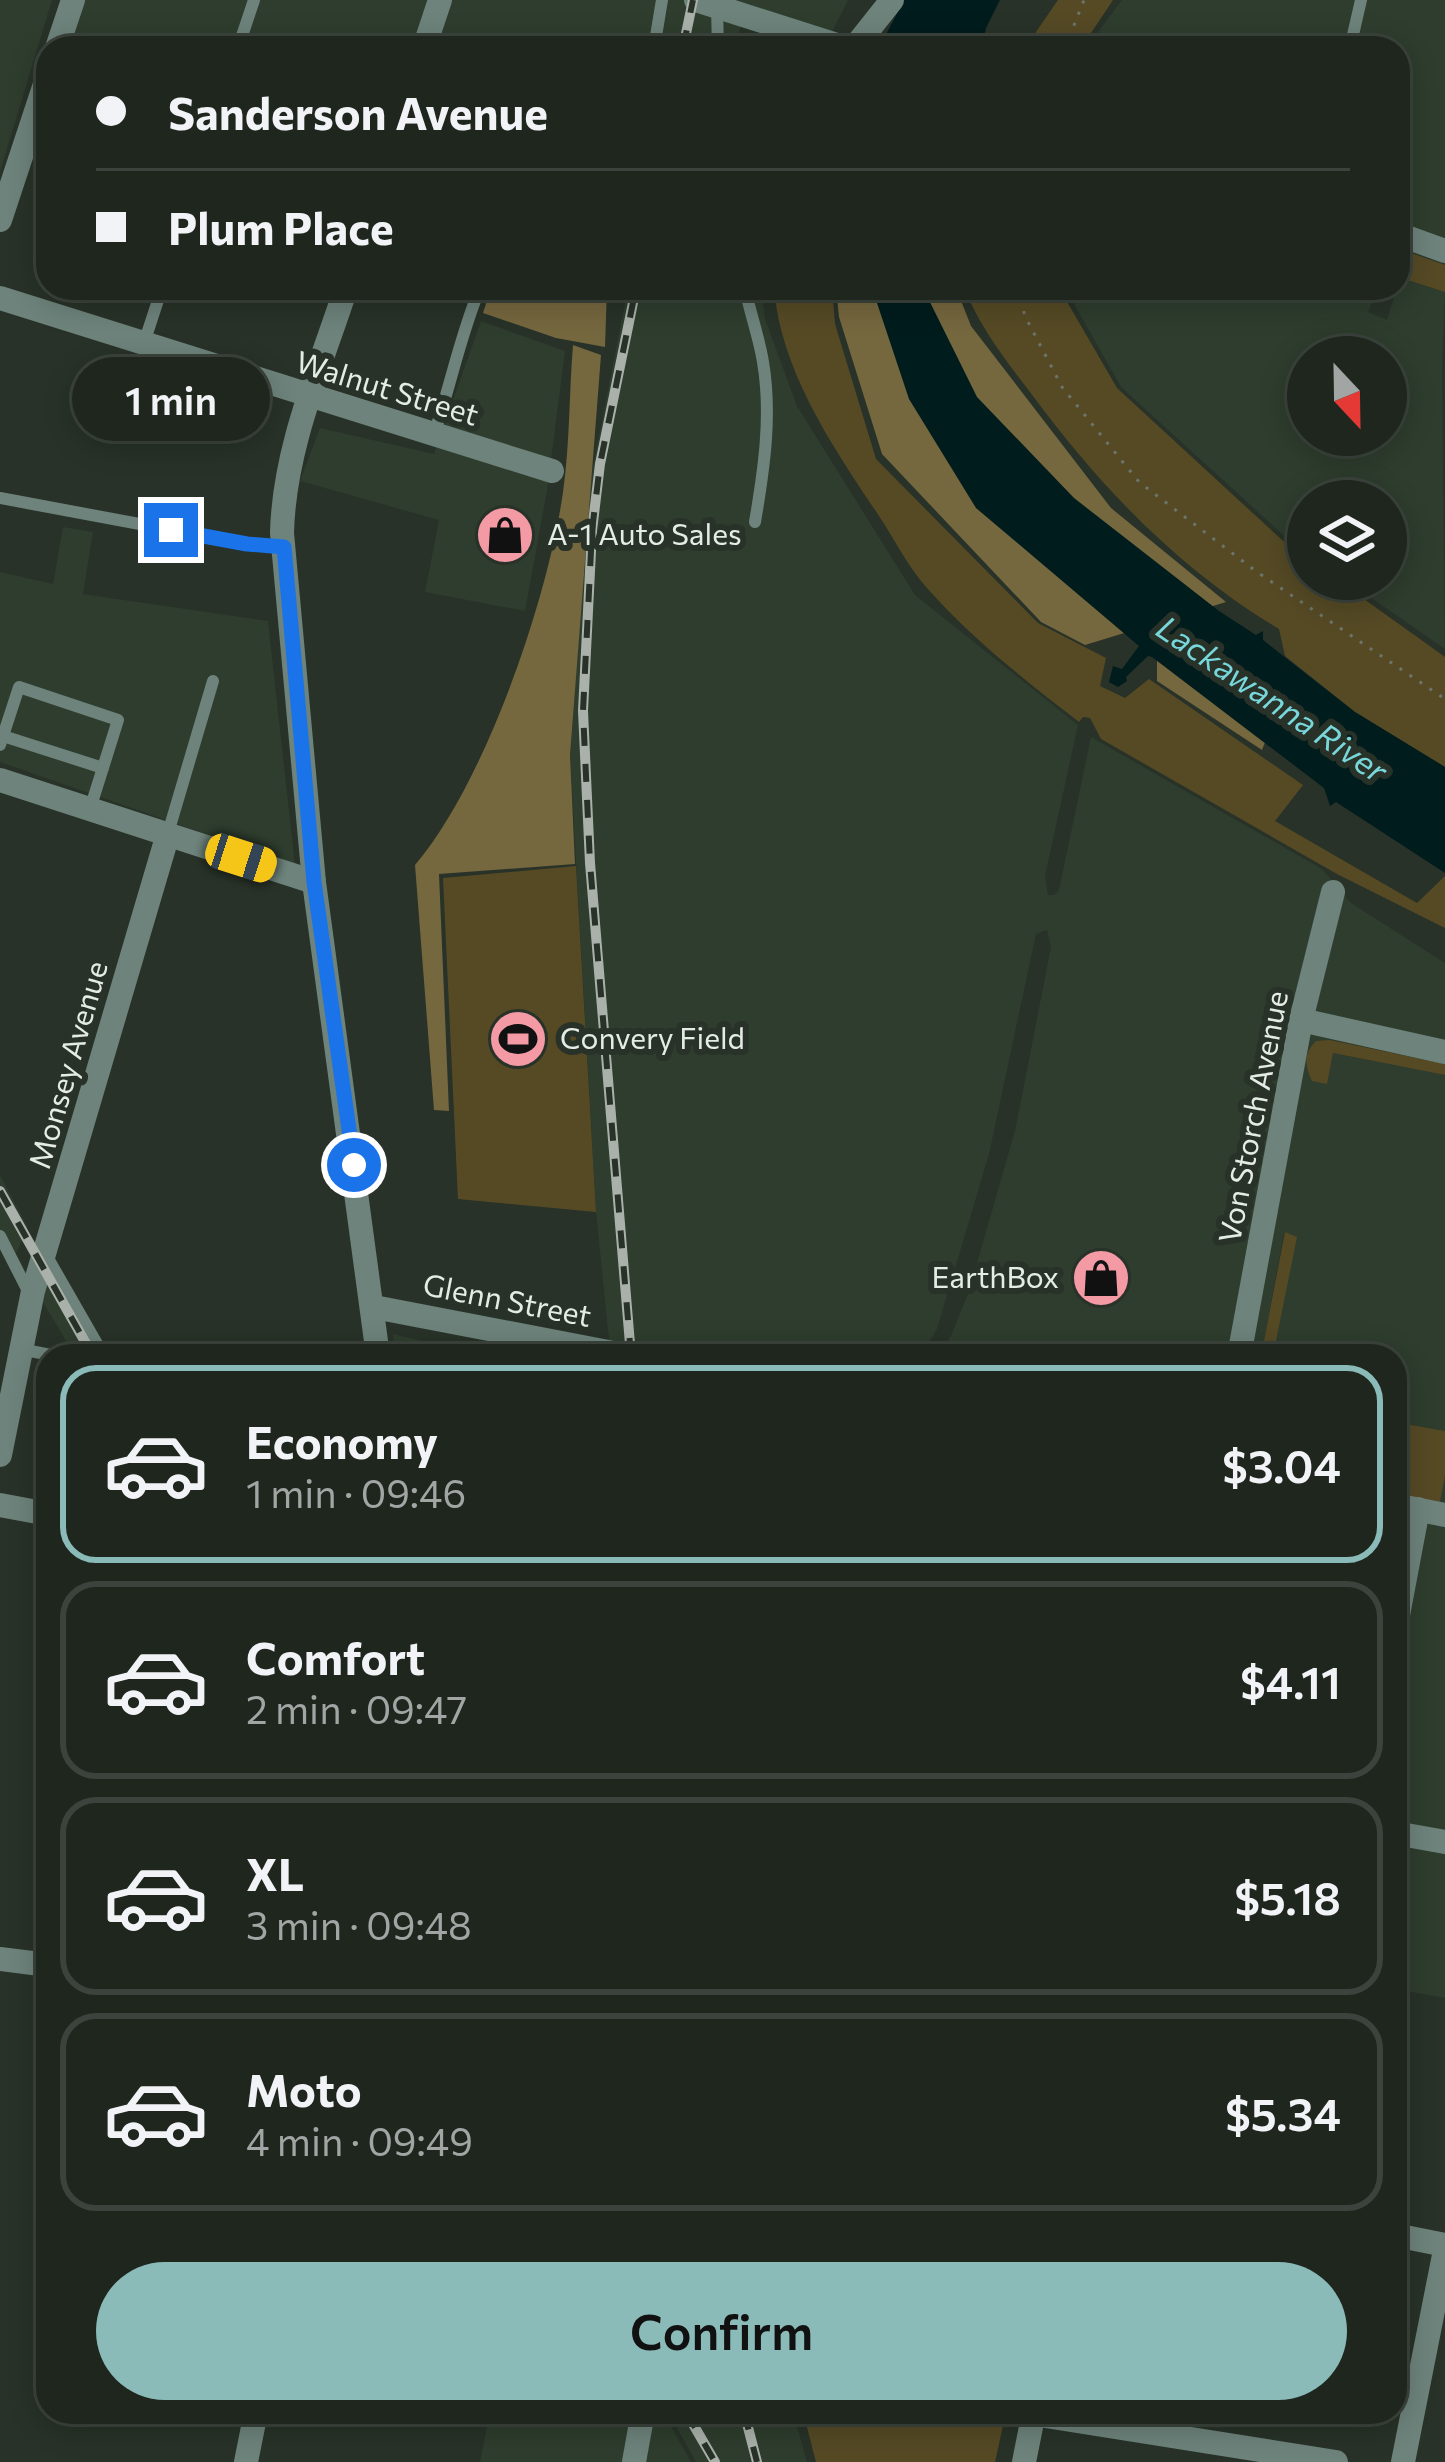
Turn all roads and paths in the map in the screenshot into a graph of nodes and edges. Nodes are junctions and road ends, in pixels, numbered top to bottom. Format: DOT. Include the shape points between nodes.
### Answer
graph roads {
  1 [pos="73,0"];
  2 [pos="254,0"];
  3 [pos="440,0"];
  4 [pos="662,0"];
  5 [pos="892,0"];
  6 [pos="1084,0"];
  7 [pos="1361,0"];
  8 [pos="706,3"];
  9 [pos="61,36"];
  10 [pos="242,36"];
  11 [pos="428,36"];
  12 [pos="656,36"];
  13 [pos="715,36"];
  14 [pos="812,36"];
  15 [pos="860,36"];
  16 [pos="1070,36"];
  17 [pos="1353,36"];
  18 [pos="36,111"];
  19 [pos="0,220"];
  20 [pos="1410,238"];
  21 [pos="1445,250"];
  22 [pos="0,298"];
  23 [pos="158,300"];
  24 [pos="342,300"];
  25 [pos="475,300"];
  26 [pos="748,300"];
  27 [pos="1020,300"];
  28 [pos="144,343"];
  29 [pos="310,398"];
  30 [pos="434,435"];
  31 [pos="552,471"];
  32 [pos="0,498"];
  33 [pos="755,522"];
  34 [pos="284,547"];
  35 [pos="212,681"];
  36 [pos="1445,699"];
  37 [pos="2,741"];
  38 [pos="103,768"];
  39 [pos="0,780"];
  40 [pos="90,809"];
  41 [pos="168,835"];
  42 [pos="314,882"];
  43 [pos="1333,892"];
  44 [pos="1300,1020"];
  45 [pos="1445,1052"];
  46 [pos="0,1236"];
  47 [pos="45,1252"];
  48 [pos="32,1298"];
  49 [pos="374,1306"];
  50 [pos="97,1344"];
  51 [pos="377,1344"];
  52 [pos="568,1344"];
  53 [pos="1241,1344"];
  54 [pos="19,1349"];
  55 [pos="36,1352"];
  56 [pos="0,1455"];
  57 [pos="0,1504"];
  58 [pos="1407,1507"];
  59 [pos="36,1512"];
  60 [pos="1445,1515"];
  61 [pos="1407,1835"];
  62 [pos="1445,1843"];
  63 [pos="0,1960"];
  64 [pos="36,1964"];
  65 [pos="1407,2238"];
  66 [pos="1445,2247"];
  67 [pos="254,2424"];
  68 [pos="641,2424"];
  69 [pos="1032,2424"];
  70 [pos="1102,2424"];
  71 [pos="246,2462"];
  72 [pos="634,2462"];
  73 [pos="1024,2462"];
  74 [pos="1336,2462"];
  75 [pos="1403,2462"];
  1 -- 9 [label="street"];
  2 -- 10 [label="lane"];
  3 -- 11 [label="street"];
  4 -- 12 [label="lane"];
  5 -- 15 [label="street"];
  6 -- 16 [label="path"];
  7 -- 17 [label="lane"];
  8 -- 13 [label="lane"];
  8 -- 14 [label="street"];
  18 -- 19 [label="street"];
  20 -- 21 [label="street"];
  22 -- 28 [label="street, Walnut Street"];
  23 -- 28 [label="lane"];
  24 -- 29 [label="street"];
  25 -- 30 [label="lane"];
  26 -- 33 [label="lane" via="767,416"];
  27 -- 36 [label="path" via="1062,387 1139,482"];
  28 -- 29 [label="street, Walnut Street"];
  29 -- 30 [label="street, Walnut Street"];
  29 -- 34 [label="street" via="286,476"];
  30 -- 31 [label="street, Walnut Street"];
  32 -- 34 [label="lane"];
  34 -- 42 [label="street"];
  35 -- 41 [label="lane"];
  37 -- 38 [label="lane"];
  37 -- 38 [label="lane" via="19,687 118,720"];
  38 -- 40 [label="lane"];
  39 -- 40 [label="street"];
  40 -- 41 [label="street"];
  41 -- 42 [label="street"];
  41 -- 47 [label="street, Monsey Avenue"];
  42 -- 49 [label="street"];
  43 -- 44 [label="street, Von Storch Avenue"];
  44 -- 45 [label="street"];
  44 -- 53 [label="street, Von Storch Avenue"];
  46 -- 48 [label="lane"];
  47 -- 48 [label="street, Monsey Avenue"];
  47 -- 50 [label="lane"];
  48 -- 54 [label="street, Monsey Avenue"];
  49 -- 51 [label="street"];
  49 -- 52 [label="street, Glenn Street"];
  54 -- 55 [label="lane"];
  54 -- 56 [label="street, Monsey Avenue"];
  57 -- 59 [label="street"];
  58 -- 60 [label="street"];
  61 -- 62 [label="street"];
  63 -- 64 [label="street"];
  65 -- 66 [label="street"];
  66 -- 75 [label="street"];
  67 -- 71 [label="street"];
  68 -- 72 [label="street"];
  69 -- 73 [label="street"];
  70 -- 74 [label="street"];
}
